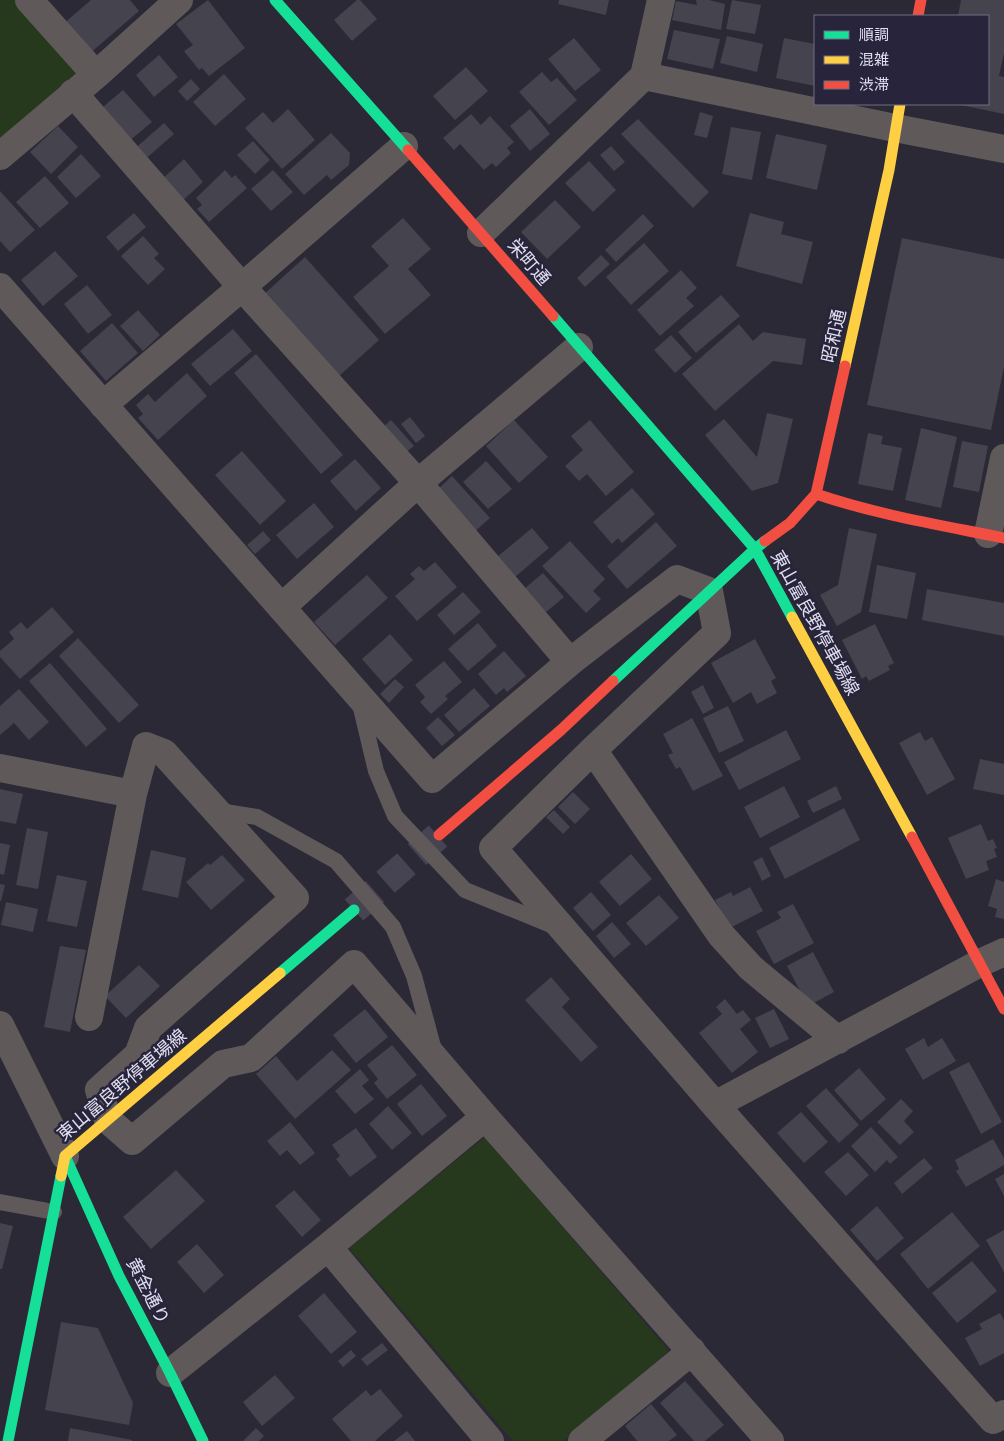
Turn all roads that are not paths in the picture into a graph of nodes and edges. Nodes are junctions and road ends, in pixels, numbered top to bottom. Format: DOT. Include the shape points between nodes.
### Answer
graph roads {
  1 [pos="29,0"];
  2 [pos="179,0"];
  3 [pos="275,0"];
  4 [pos="661,0"];
  5 [pos="921,0"];
  6 [pos="918,15"];
  7 [pos="96,75"];
  8 [pos="644,76"];
  9 [pos="73,93"];
  10 [pos="814,103"];
  11 [pos="828,105"];
  12 [pos="898,116"];
  13 [pos="404,146"];
  14 [pos="1004,149"];
  15 [pos="0,156"];
  16 [pos="481,233"];
  17 [pos="0,287"];
  18 [pos="242,287"];
  19 [pos="579,347"];
  20 [pos="103,405"];
  21 [pos="1004,458"];
  22 [pos="418,483"];
  23 [pos="816,494"];
  24 [pos="996,536"];
  25 [pos="755,550"];
  26 [pos="709,591"];
  27 [pos="282,607"];
  28 [pos="570,662"];
  29 [pos="358,694"];
  30 [pos="593,750"];
  31 [pos="0,768"];
  32 [pos="133,794"];
  33 [pos="219,811"];
  34 [pos="439,835"];
  35 [pos="354,910"];
  36 [pos="562,930"];
  37 [pos="992,957"];
  38 [pos="1004,1009"];
  39 [pos="89,1017"];
  40 [pos="0,1025"];
  41 [pos="838,1040"];
  42 [pos="437,1062"];
  43 [pos="715,1105"];
  44 [pos="485,1117"];
  45 [pos="108,1120"];
  46 [pos="65,1156"];
  47 [pos="0,1202"];
  48 [pos="54,1212"];
  49 [pos="328,1247"];
  50 [pos="692,1351"];
  51 [pos="170,1373"];
  52 [pos="1004,1414"];
  53 [pos="6,1434"];
  54 [pos="203,1441"];
  55 [pos="490,1441"];
  56 [pos="582,1441"];
  57 [pos="770,1441"];
  1 -- 7 [label="street"];
  2 -- 7 [label="street"];
  3 -- 13 [label="street, 栄町通"];
  4 -- 8 [label="street"];
  5 -- 6 [label="street"];
  7 -- 9 [label="street"];
  8 -- 10 [label="street"];
  8 -- 16 [label="street"];
  9 -- 15 [label="street"];
  9 -- 18 [label="street"];
  11 -- 12 [label="street"];
  12 -- 14 [label="street"];
  12 -- 23 [label="street, 昭和通" via="889,170"];
  13 -- 16 [label="street, 栄町通"];
  13 -- 18 [label="street"];
  16 -- 19 [label="street, 栄町通"];
  17 -- 20 [label="street"];
  18 -- 20 [label="street"];
  18 -- 22 [label="street"];
  19 -- 22 [label="street"];
  19 -- 25 [label="street, 栄町通"];
  20 -- 27 [label="street"];
  21 -- 24 [label="street"];
  22 -- 27 [label="street"];
  22 -- 28 [label="street"];
  23 -- 24 [label="street" via="887,515"];
  23 -- 25 [label="street, 昭和通" via="790,523"];
  25 -- 26 [label="street, 東山富良野停車場線"];
  25 -- 37 [label="street, 東山富良野停車場線"];
  26 -- 28 [label="street" via="677,579"];
  26 -- 30 [label="street" via="717,633"];
  26 -- 34 [label="street, 東山富良野停車場線" via="562,730"];
  27 -- 29 [label="street"];
  28 -- 29 [label="street" via="432,779"];
  29 -- 36 [label="lane" via="376,772 395,816 465,890"];
  30 -- 36 [label="street" via="493,848"];
  30 -- 41 [label="street" via="721,935 751,968"];
  31 -- 32 [label="street"];
  32 -- 33 [label="street" via="146,746 164,753"];
  32 -- 39 [label="street"];
  33 -- 42 [label="lane" via="257,817 336,861 394,927 414,976"];
  33 -- 45 [label="street" via="295,898 148,1028 138,1055 99,1090"];
  35 -- 45 [label="street, 東山富良野停車場線"];
  36 -- 43 [label="street"];
  37 -- 38 [label="street, 東山富良野停車場線"];
  37 -- 41 [label="street"];
  40 -- 46 [label="street"];
  41 -- 43 [label="street"];
  42 -- 44 [label="street"];
  42 -- 45 [label="street" via="354,964 251,1058 223,1064 132,1141"];
  43 -- 52 [label="street" via="993,1420"];
  44 -- 49 [label="street"];
  44 -- 50 [label="street"];
  45 -- 46 [label="street, 東山富良野停車場線"];
  46 -- 48 [label="street, 東山富良野停車場線"];
  46 -- 51 [label="street, 黄金通り" via="119,1276"];
  47 -- 48 [label="lane"];
  48 -- 53 [label="street, 東山富良野停車場線"];
  49 -- 51 [label="street"];
  49 -- 55 [label="street"];
  50 -- 56 [label="street"];
  50 -- 57 [label="street"];
  51 -- 54 [label="street, 黄金通り"];
}
